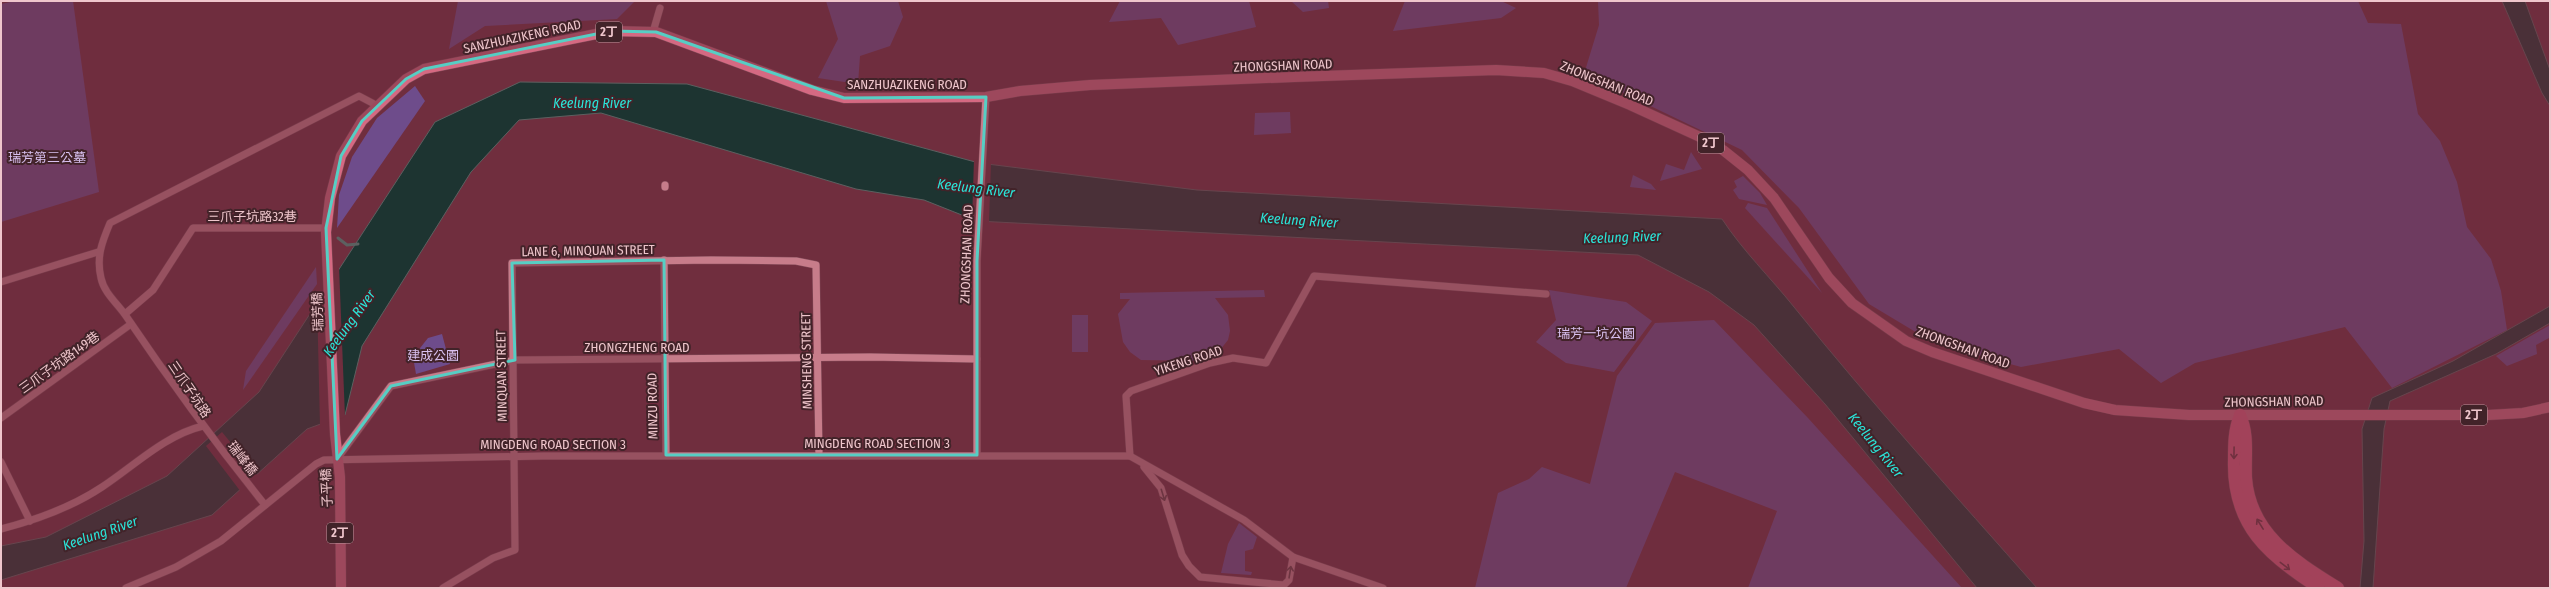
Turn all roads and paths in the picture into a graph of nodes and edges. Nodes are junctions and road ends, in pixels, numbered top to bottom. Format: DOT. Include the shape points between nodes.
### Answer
graph roads {
  1 [pos="660,8"];
  2 [pos="653,32"];
  3 [pos="986,97"];
  4 [pos="378,106"];
  5 [pos="326,228"];
  6 [pos="98,252"];
  7 [pos="328,260"];
  8 [pos="664,260"];
  9 [pos="512,263"];
  10 [pos="816,266"];
  11 [pos="1,282"];
  12 [pos="1546,294"];
  13 [pos="125,314"];
  14 [pos="131,324"];
  15 [pos="818,357"];
  16 [pos="663,359"];
  17 [pos="977,359"];
  18 [pos="515,360"];
  19 [pos="2550,406"];
  20 [pos="2240,415"];
  21 [pos="1,418"];
  22 [pos="203,426"];
  23 [pos="977,454"];
  24 [pos="666,455"];
  25 [pos="820,455"];
  26 [pos="514,456"];
  27 [pos="1130,456"];
  28 [pos="337,459"];
  29 [pos="1,462"];
  30 [pos="265,505"];
  31 [pos="30,521"];
  32 [pos="1,529"];
  33 [pos="1293,557"];
  34 [pos="2318,583"];
  35 [pos="126,588"];
  36 [pos="341,588"];
  37 [pos="443,588"];
  38 [pos="1383,588"];
  39 [pos="2338,588"];
  1 -- 2 [label="street"];
  2 -- 3 [label="main road, SANZHUAZIKENG ROAD / 2丁" via="737,60 812,90 844,98"];
  2 -- 4 [label="main road, SANZHUAZIKENG ROAD / 2丁" via="611,31 424,69 406,79"];
  3 -- 17 [label="street, ZHONGSHAN ROAD" via="977,261"];
  3 -- 20 [label="main road, ZHONGSHAN ROAD / 2丁" via="1020,91 1090,86 1294,76 1496,70 1544,73 1572,81 1630,105 1700,136 1723,150 1748,170 1774,198 1844,296 1906,340 2084,403 2115,410 2189,415"];
  4 -- 5 [label="main road, SANZHUAZIKENG ROAD / 2丁" via="362,121 341,156 330,198"];
  4 -- 6 [label="street, 三爪子坑路" via="359,96 110,223"];
  5 -- 7 [label="main road, SANZHUAZIKENG ROAD / 2丁"];
  5 -- 13 [label="street, 三爪子坑路32巷" via="193,228 153,290"];
  6 -- 11 [label="street"];
  6 -- 13 [label="street, 三爪子坑路" via="101,280 110,298"];
  7 -- 28 [label="main road, 瑞芳橋 / 2丁"];
  8 -- 9 [label="street, LANE 6, MINQUAN STREET"];
  8 -- 10 [label="street, LANE 6, MINQUAN STREET" via="796,261"];
  8 -- 16 [label="street, MINZU ROAD"];
  9 -- 18 [label="street, MINQUAN STREET"];
  10 -- 15 [label="street, MINSHENG STREET"];
  12 -- 27 [label="street, YIKENG ROAD" via="1314,276 1266,363 1232,358 1210,363 1131,391 1126,396"];
  13 -- 14 [label="street, 三爪子坑路"];
  14 -- 21 [label="street, 三爪子坑路149巷"];
  14 -- 22 [label="street, 三爪子坑路"];
  15 -- 16 [label="street, ZHONGZHENG ROAD"];
  15 -- 17 [label="street, ZHONGZHENG ROAD"];
  15 -- 25 [label="street, MINSHENG STREET"];
  16 -- 18 [label="street, ZHONGZHENG ROAD"];
  16 -- 24 [label="street, MINZU ROAD"];
  17 -- 23 [label="street, ZHONGSHAN ROAD"];
  18 -- 26 [label="street, MINQUAN STREET"];
  18 -- 28 [label="street, ZHONGZHENG ROAD" via="391,386"];
  19 -- 20 [label="main road, ZHONGSHAN ROAD / 2丁" via="2523,412 2488,415"];
  20 -- 34 [label="highway" via="2234,429 2233,467 2240,506 2256,538 2269,553"];
  22 -- 30 [label="street, 瑞峰橋"];
  22 -- 31 [label="street, 三爪子坑路" via="183,431 100,488 54,512"];
  23 -- 25 [label="street, MINGDENG ROAD SECTION 3"];
  23 -- 27 [label="street, MINGDENG ROAD SECTION 3"];
  24 -- 25 [label="street, MINGDENG ROAD SECTION 3"];
  24 -- 26 [label="street, MINGDENG ROAD SECTION 3"];
  26 -- 28 [label="street, MINGDENG ROAD SECTION 3"];
  26 -- 37 [label="street, MINQUAN STREET" via="515,550 493,558"];
  27 -- 33 [label="street, MINGDENG ROAD SECTION 3" via="1244,520"];
  27 -- 33 [label="street, one-way" via="1157,481 1182,555 1200,576 1284,585 1289,580"];
  28 -- 30 [label="street, MINGDENG ROAD SECTION 3" via="324,460 316,464"];
  28 -- 36 [label="main road, 子平橋 / 2丁" via="340,477"];
  29 -- 31 [label="street"];
  30 -- 35 [label="street, MINGDENG ROAD SECTION 3" via="221,541 176,567"];
  31 -- 32 [label="street, 三爪子坑路"];
  33 -- 38 [label="street, MINGDENG ROAD SECTION 3"];
  34 -- 39 [label="highway"];
}
